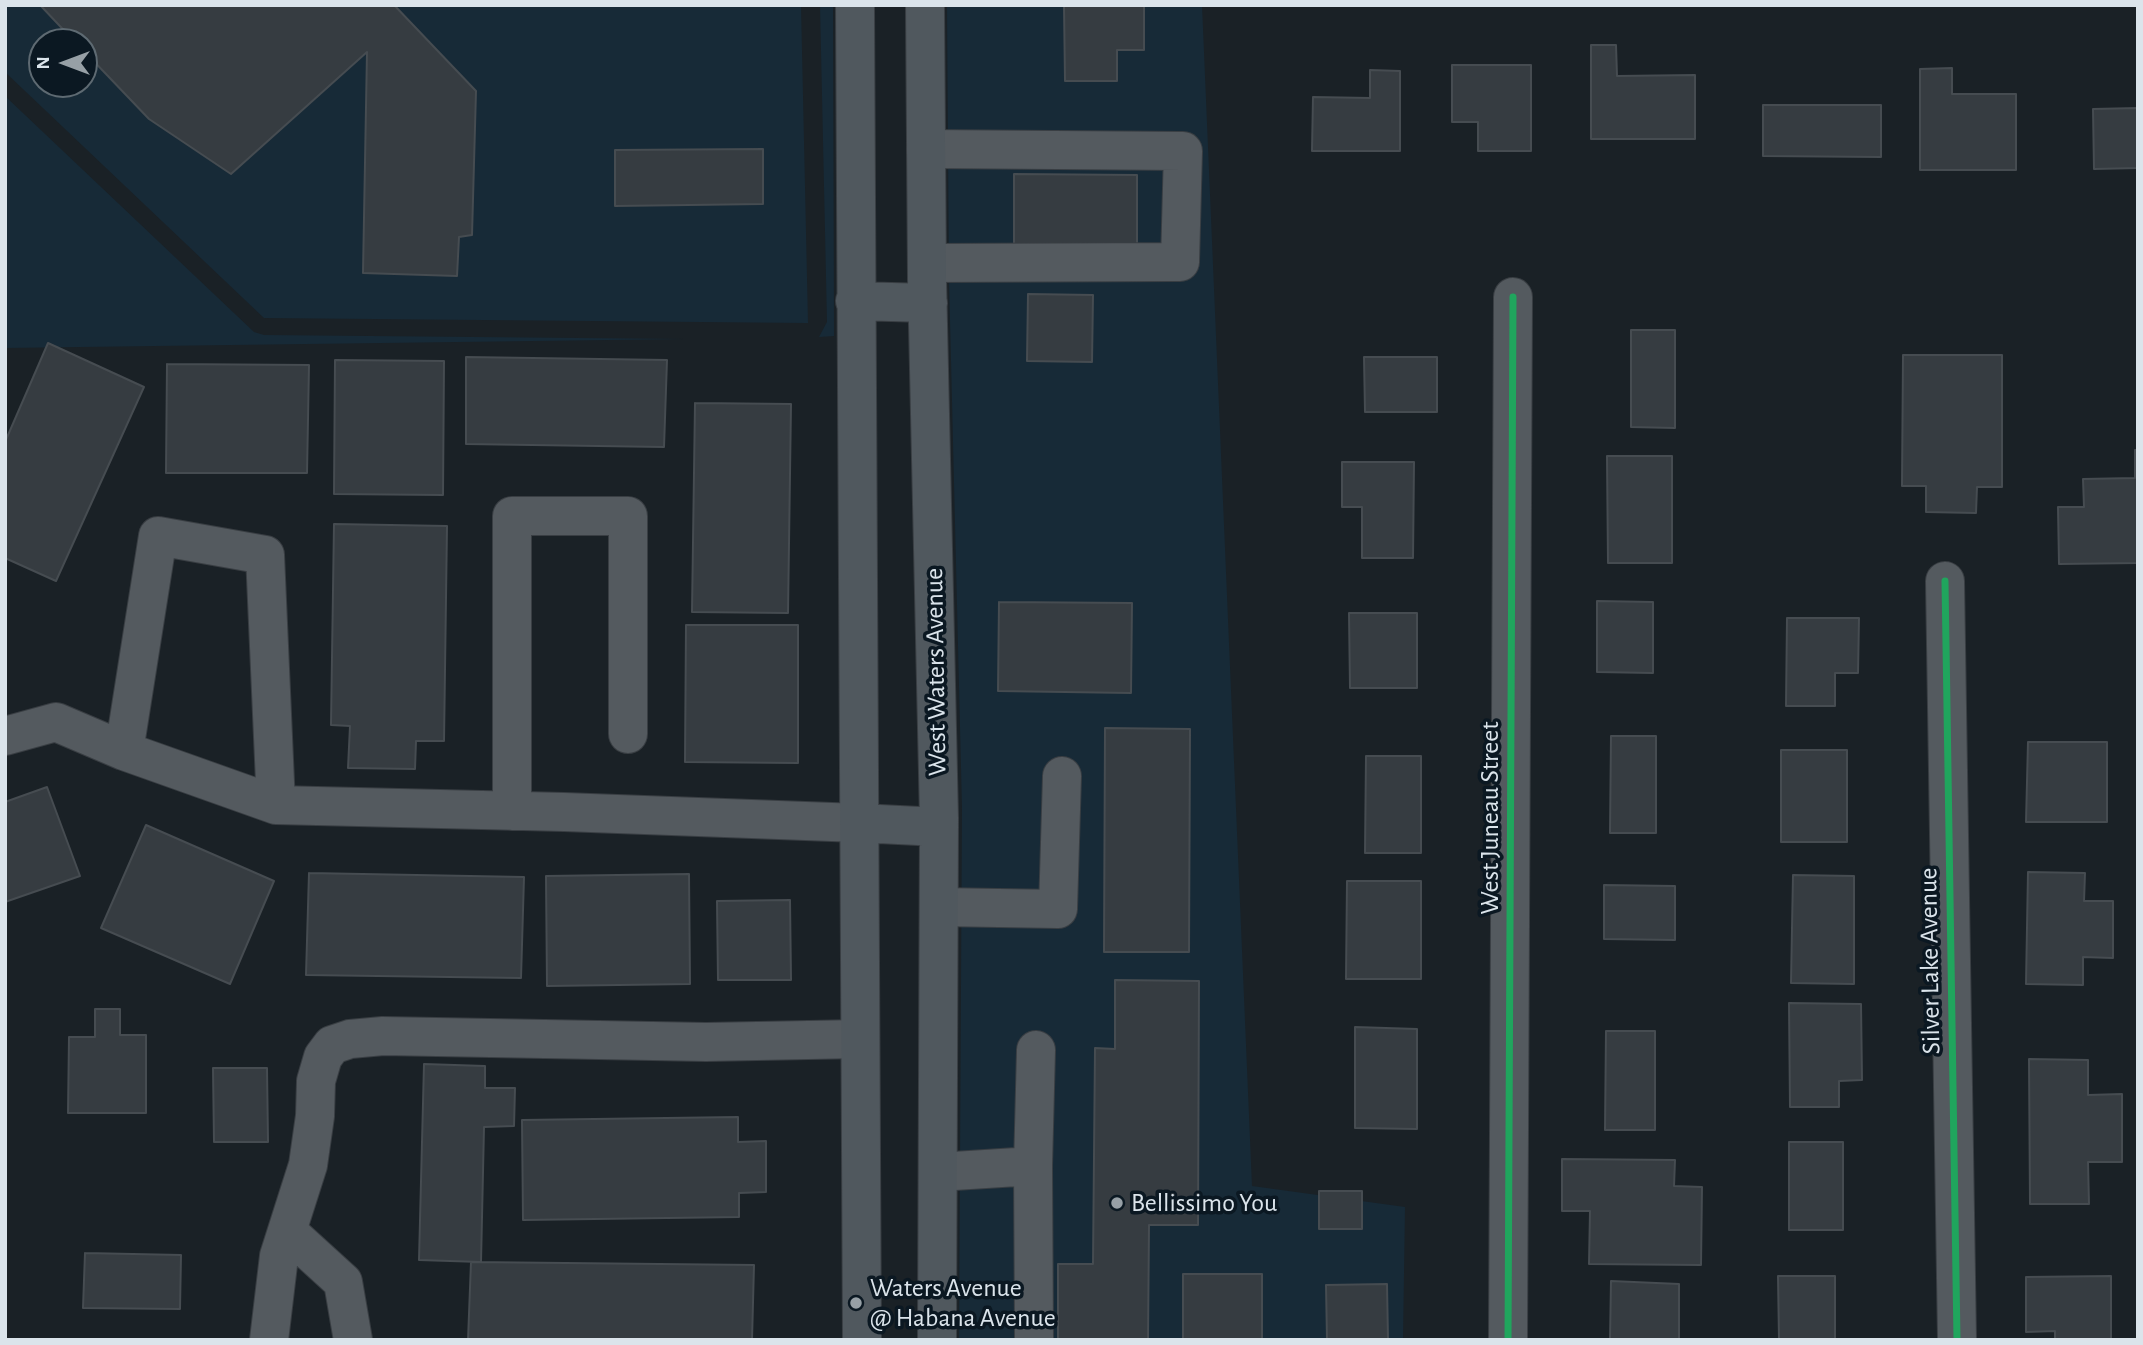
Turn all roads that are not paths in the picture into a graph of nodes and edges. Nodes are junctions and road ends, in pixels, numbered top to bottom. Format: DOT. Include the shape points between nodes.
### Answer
graph roads {
  1 [pos="855,5"];
  2 [pos="925,5"];
  3 [pos="926,149"];
  4 [pos="927,263"];
  5 [pos="1513,297"];
  6 [pos="855,301"];
  7 [pos="928,303"];
  8 [pos="1945,581"];
  9 [pos="628,734"];
  10 [pos="5,736"];
  11 [pos="124,751"];
  12 [pos="1062,776"];
  13 [pos="276,805"];
  14 [pos="512,811"];
  15 [pos="859,823"];
  16 [pos="939,827"];
  17 [pos="939,907"];
  18 [pos="860,1039"];
  19 [pos="1036,1050"];
  20 [pos="1033,1166"];
  21 [pos="938,1172"];
  22 [pos="287,1231"];
  23 [pos="269,1340"];
  24 [pos="353,1340"];
  25 [pos="862,1340"];
  26 [pos="937,1340"];
  27 [pos="1034,1340"];
  28 [pos="1508,1340"];
  29 [pos="1957,1340"];
  1 -- 6 [label="main road"];
  2 -- 3 [label="main road, West Waters Avenue"];
  3 -- 4 [label="main road, West Waters Avenue"];
  3 -- 4 [label="street" via="1183,151 1180,262"];
  4 -- 7 [label="main road, West Waters Avenue"];
  5 -- 28 [label="street, West Juneau Street"];
  6 -- 7 [label="main road"];
  6 -- 15 [label="main road"];
  7 -- 16 [label="main road, West Waters Avenue"];
  8 -- 29 [label="street, Silver Lake Avenue"];
  9 -- 14 [label="street" via="628,516 512,516"];
  10 -- 11 [label="street" via="57,722"];
  11 -- 13 [label="street"];
  11 -- 13 [label="street" via="158,536 265,555"];
  12 -- 17 [label="street" via="1058,909"];
  13 -- 14 [label="street"];
  14 -- 15 [label="street"];
  15 -- 16 [label="main road"];
  15 -- 18 [label="main road"];
  16 -- 17 [label="main road, West Waters Avenue"];
  17 -- 21 [label="main road, West Waters Avenue"];
  18 -- 22 [label="street" via="706,1042 383,1036 332,1045 316,1081 308,1165"];
  18 -- 25 [label="main road"];
  19 -- 20 [label="street"];
  20 -- 21 [label="street"];
  20 -- 27 [label="street"];
  21 -- 26 [label="main road, West Waters Avenue"];
  22 -- 23 [label="street" via="279,1256"];
  22 -- 24 [label="street" via="343,1282"];
}
